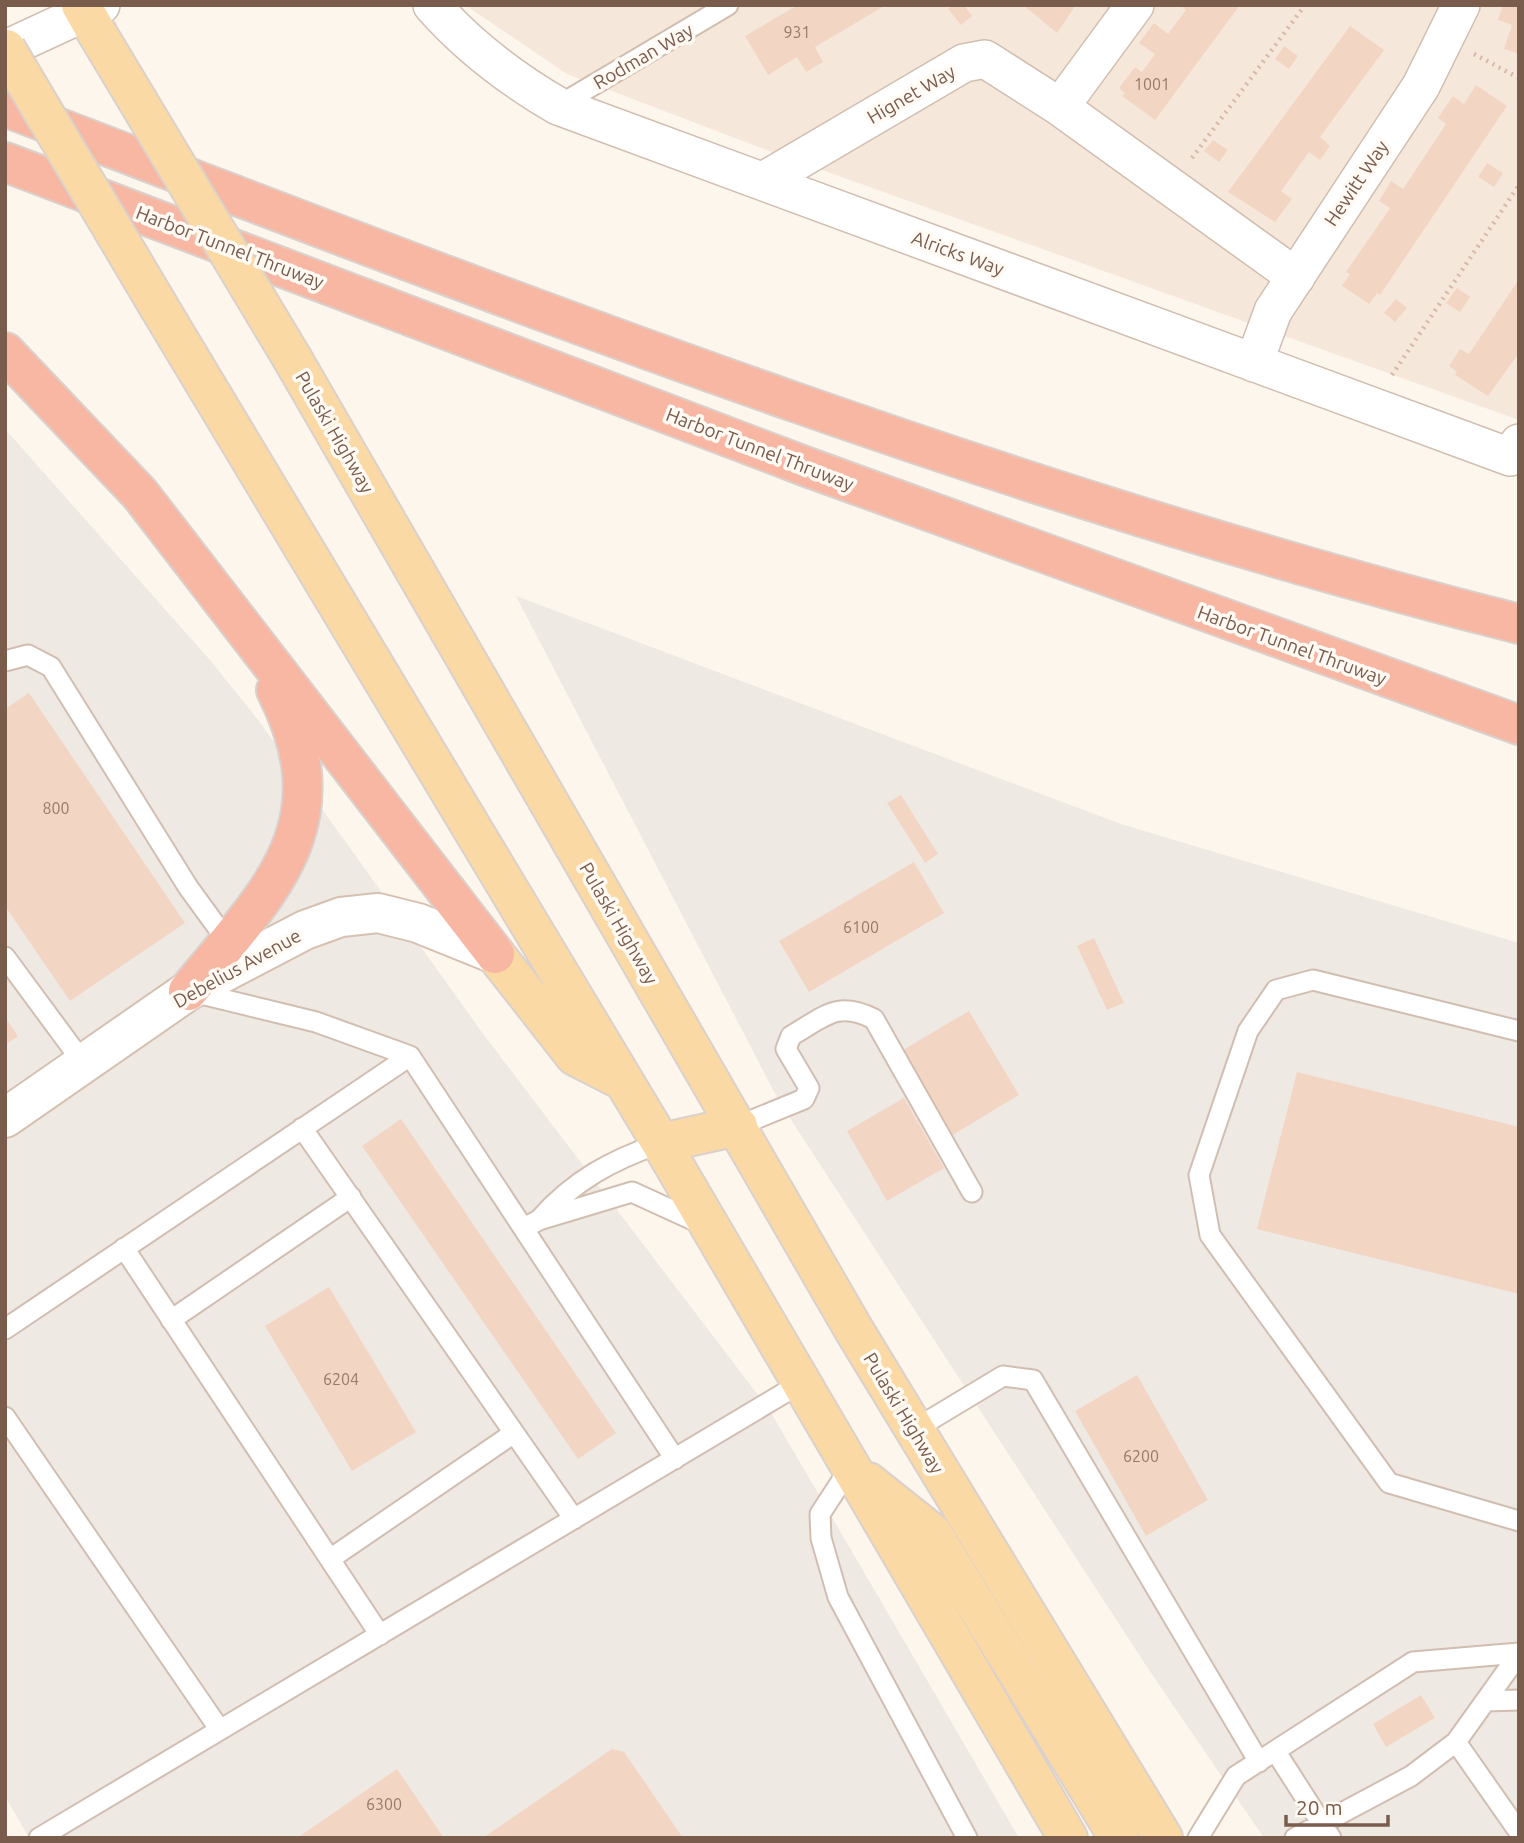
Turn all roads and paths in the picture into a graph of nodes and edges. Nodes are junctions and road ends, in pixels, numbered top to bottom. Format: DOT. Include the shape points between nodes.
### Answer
graph roads {
  1 [pos="432,5"];
  2 [pos="728,5"];
  3 [pos="1135,5"];
  4 [pos="1305,5"];
  5 [pos="1461,5"];
  6 [pos="86,15"];
  7 [pos="1446,39"];
  8 [pos="6,48"];
  9 [pos="1519,78"];
  10 [pos="558,106"];
  11 [pos="5,107"];
  12 [pos="1060,107"];
  13 [pos="5,162"];
  14 [pos="763,181"];
  15 [pos="1519,185"];
  16 [pos="1170,187"];
  17 [pos="1296,277"];
  18 [pos="5,352"];
  19 [pos="1254,363"];
  20 [pos="1391,375"];
  21 [pos="1514,450"];
  22 [pos="194,562"];
  23 [pos="1519,624"];
  24 [pos="5,661"];
  25 [pos="1519,725"];
  26 [pos="228,942"];
  27 [pos="495,954"];
  28 [pos="5,957"];
  29 [pos="188,991"];
  30 [pos="1519,1031"];
  31 [pos="410,1056"];
  32 [pos="84,1064"];
  33 [pos="620,1079"];
  34 [pos="5,1118"];
  35 [pos="738,1126"];
  36 [pos="302,1128"];
  37 [pos="661,1143"];
  38 [pos="972,1192"];
  39 [pos="351,1197"];
  40 [pos="531,1224"];
  41 [pos="708,1227"];
  42 [pos="124,1248"];
  43 [pos="172,1320"];
  44 [pos="5,1329"];
  45 [pos="801,1384"];
  46 [pos="5,1417"];
  47 [pos="915,1429"];
  48 [pos="514,1433"];
  49 [pos="675,1459"];
  50 [pos="850,1468"];
  51 [pos="574,1519"];
  52 [pos="1519,1521"];
  53 [pos="330,1559"];
  54 [pos="380,1635"];
  55 [pos="1519,1653"];
  56 [pos="1519,1700"];
  57 [pos="1486,1701"];
  58 [pos="220,1730"];
  59 [pos="1456,1742"];
  60 [pos="1267,1757"];
  61 [pos="1327,1831"];
  62 [pos="1519,1832"];
  63 [pos="39,1838"];
  64 [pos="967,1838"];
  65 [pos="1068,1838"];
  66 [pos="1119,1838"];
  67 [pos="1163,1838"];
  68 [pos="1198,1838"];
  69 [pos="1295,1838"];
  1 -- 10 [label="street, Alricks Way" via="475,49"];
  2 -- 10 [label="lane, Rodman Way"];
  3 -- 12 [label="street"];
  4 -- 16 [label="path"];
  5 -- 7 [label="street, Hewitt Way"];
  6 -- 8 [label="street"];
  6 -- 35 [label="main road, Pulaski Highway, bridge" via="292,358"];
  7 -- 9 [label="path"];
  7 -- 17 [label="street, Hewitt Way" via="1421,86"];
  8 -- 33 [label="main road, bridge"];
  10 -- 14 [label="street, Alricks Way"];
  11 -- 23 [label="highway" via="649,351 946,456 1195,534"];
  12 -- 14 [label="street, Hignet Way" via="985,59 964,64"];
  12 -- 16 [label="street, Hignet Way"];
  13 -- 25 [label="highway, Harbor Tunnel Thruway" via="820,472"];
  14 -- 19 [label="street, Alricks Way"];
  15 -- 20 [label="path"];
  16 -- 17 [label="street, Hignet Way"];
  17 -- 19 [label="street, Hewitt Way" via="1273,311"];
  18 -- 22 [label="highway" via="140,494"];
  19 -- 21 [label="street, Alricks Way"];
  22 -- 26 [label="highway" via="271,679 294,726 303,765 303,806 295,841 274,885"];
  22 -- 27 [label="highway"];
  24 -- 26 [label="lane" via="28,655 51,667 188,887"];
  26 -- 29 [label="highway"];
  27 -- 29 [label="main road, Debelius Avenue" via="418,923 378,913 341,917 305,930"];
  27 -- 33 [label="main road" via="575,1056"];
  28 -- 32 [label="lane"];
  29 -- 31 [label="lane" via="316,1022"];
  29 -- 32 [label="main road, Debelius Avenue"];
  30 -- 52 [label="lane" via="1313,980 1276,990 1248,1031 1199,1175 1210,1235 1389,1483"];
  31 -- 36 [label="lane"];
  31 -- 40 [label="lane"];
  32 -- 34 [label="main road, Debelius Avenue"];
  33 -- 37 [label="main road"];
  35 -- 37 [label="main road"];
  35 -- 38 [label="lane" via="804,1099 809,1088 786,1049 791,1036 837,1009 856,1010 874,1019"];
  35 -- 47 [label="main road, Pulaski Highway"];
  36 -- 39 [label="lane"];
  36 -- 42 [label="lane"];
  37 -- 40 [label="lane" via="617,1158 558,1198"];
  37 -- 41 [label="main road"];
  39 -- 43 [label="lane"];
  39 -- 48 [label="lane"];
  40 -- 41 [label="lane" via="632,1192"];
  40 -- 49 [label="lane"];
  41 -- 45 [label="main road"];
  42 -- 43 [label="lane"];
  42 -- 44 [label="lane"];
  43 -- 53 [label="lane"];
  45 -- 49 [label="lane"];
  45 -- 50 [label="main road"];
  46 -- 58 [label="lane"];
  47 -- 60 [label="lane" via="1003,1376 1033,1380"];
  47 -- 67 [label="main road, Pulaski Highway"];
  48 -- 51 [label="lane"];
  48 -- 53 [label="lane"];
  49 -- 51 [label="lane"];
  50 -- 64 [label="lane" via="820,1514 821,1538 838,1597"];
  50 -- 65 [label="main road"];
  50 -- 66 [label="main road" via="932,1533"];
  51 -- 54 [label="lane"];
  53 -- 54 [label="lane"];
  54 -- 58 [label="lane"];
  55 -- 57 [label="lane"];
  55 -- 60 [label="lane" via="1413,1662"];
  56 -- 57 [label="lane"];
  57 -- 59 [label="lane"];
  58 -- 63 [label="lane"];
  59 -- 61 [label="lane"];
  59 -- 62 [label="lane"];
  60 -- 61 [label="lane"];
  60 -- 68 [label="lane" via="1236,1776"];
  61 -- 69 [label="lane"];
}
